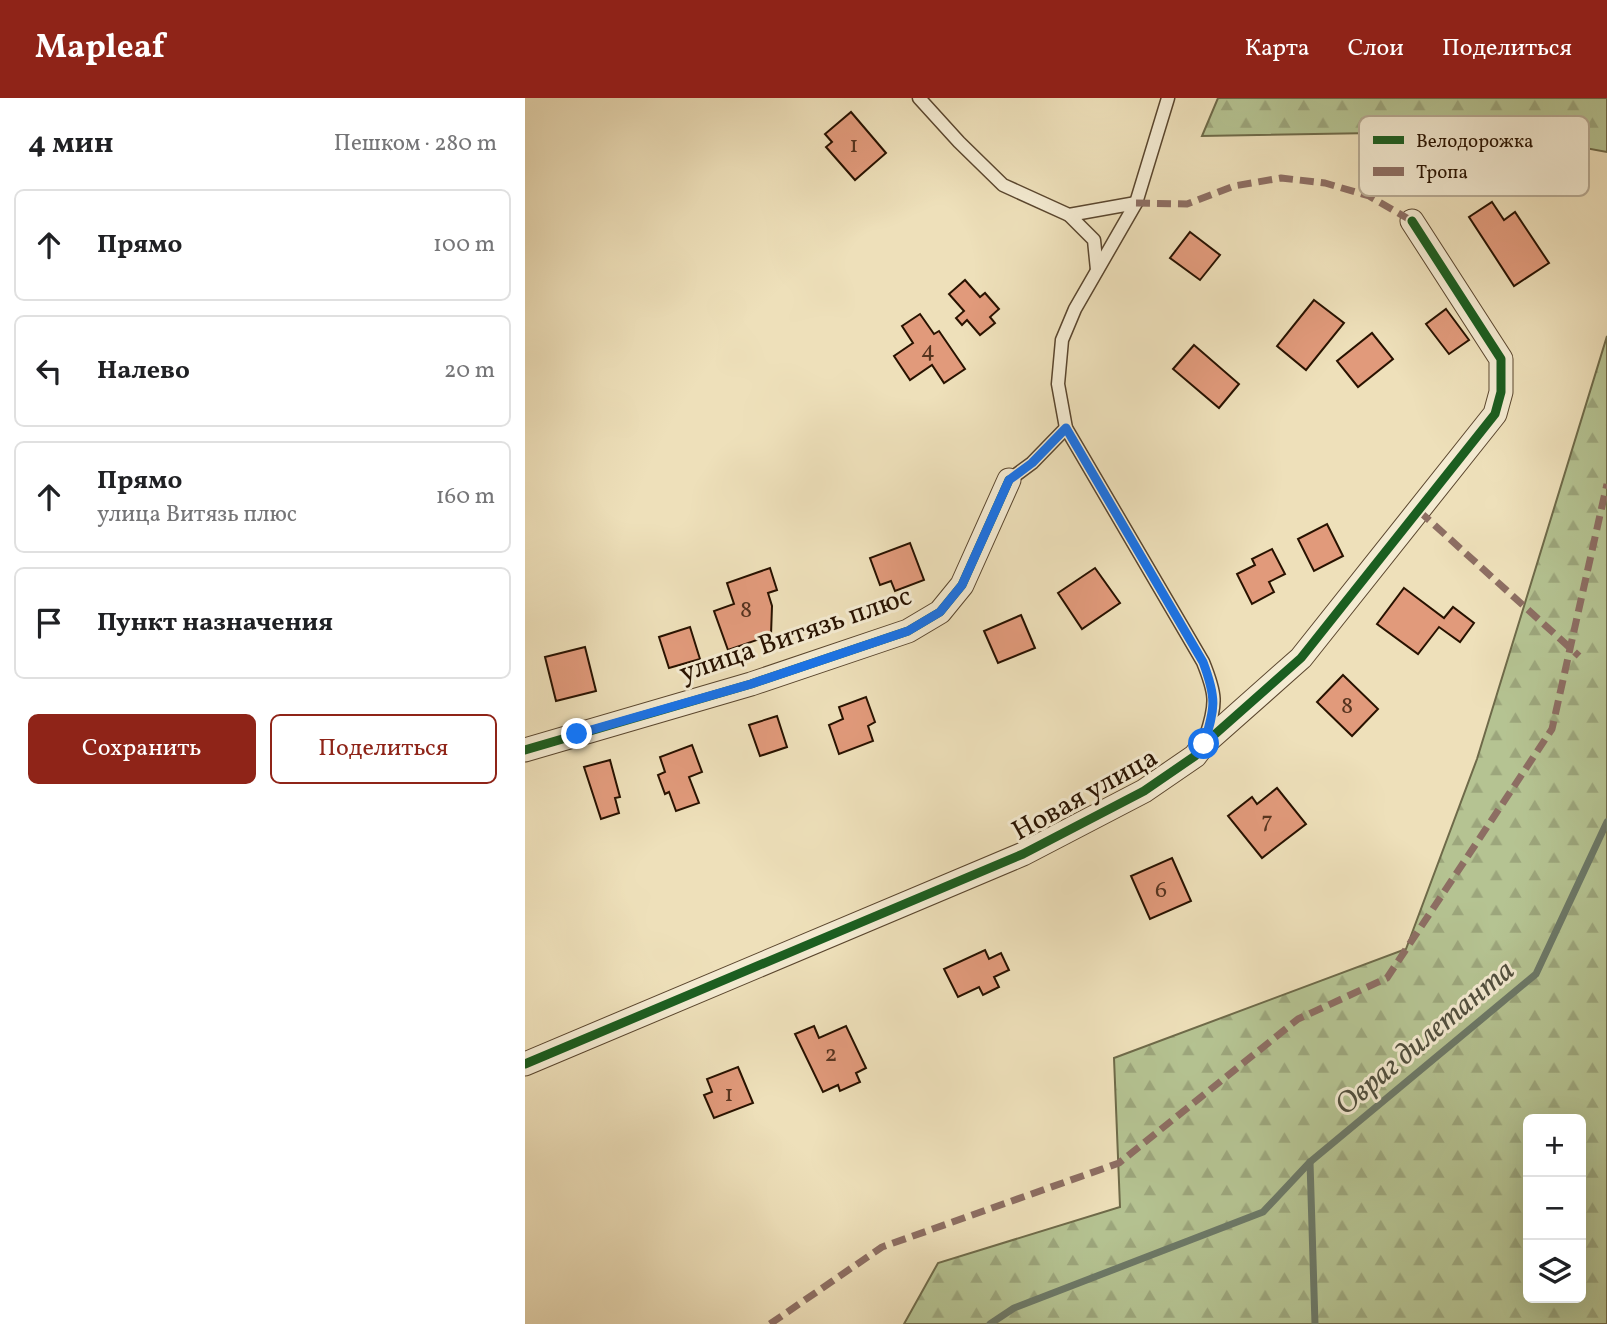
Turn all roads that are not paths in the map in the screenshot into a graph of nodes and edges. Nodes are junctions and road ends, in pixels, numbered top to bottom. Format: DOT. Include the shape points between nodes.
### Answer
graph roads {
  1 [pos="919,98"];
  2 [pos="1168,98"];
  3 [pos="1136,203"];
  4 [pos="1069,215"];
  5 [pos="1412,221"];
  6 [pos="1097,270"];
  7 [pos="1066,428"];
  8 [pos="1009,480"];
  9 [pos="1204,744"];
  10 [pos="525,750"];
  11 [pos="525,1063"];
  1 -- 4 [label="lane" via="1003,185"];
  2 -- 3 [label="lane"];
  3 -- 4 [label="lane"];
  3 -- 6 [label="lane"];
  4 -- 6 [label="lane" via="1094,240"];
  5 -- 9 [label="street, Новая улица" via="1501,359 1501,392 1495,414 1301,658"];
  6 -- 7 [label="lane" via="1062,340 1058,384"];
  7 -- 8 [label="lane"];
  7 -- 9 [label="lane" via="1203,662 1215,710"];
  8 -- 10 [label="street, улица Витязь плюс" via="962,585 940,612 908,631 751,684"];
  9 -- 11 [label="street, Новая улица" via="1195,756 1144,791 1023,853"];
}
